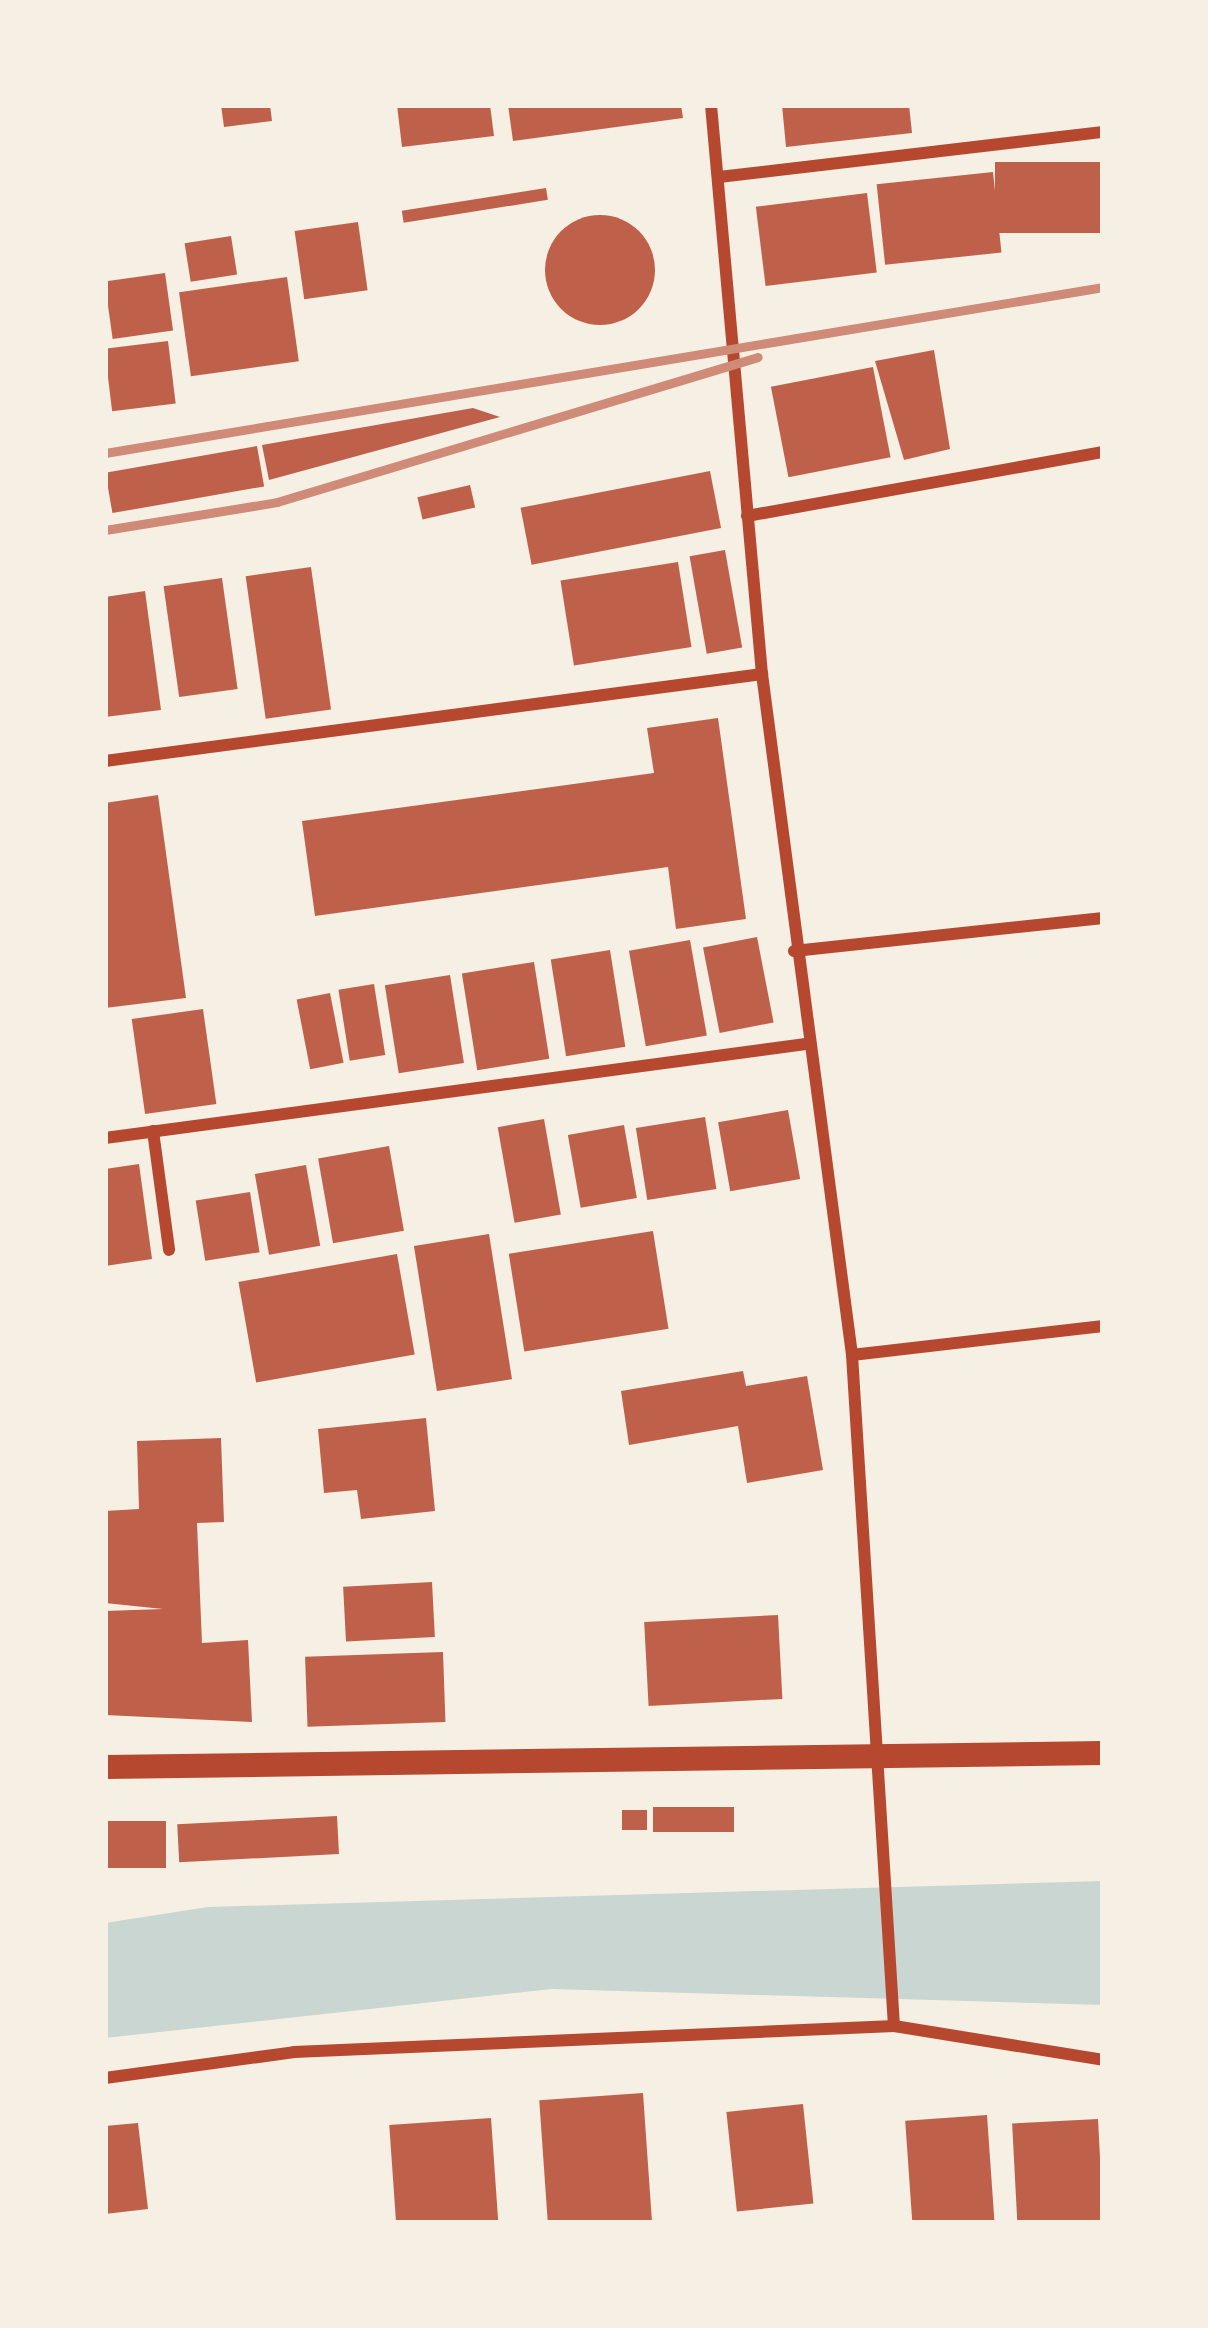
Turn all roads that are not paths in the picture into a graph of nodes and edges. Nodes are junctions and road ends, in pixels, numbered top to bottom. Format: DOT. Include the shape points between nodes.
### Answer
graph roads {
  1 [pos="711,105"];
  2 [pos="1103,132"];
  3 [pos="719,177"];
  4 [pos="1103,452"];
  5 [pos="747,516"];
  6 [pos="762,674"];
  7 [pos="105,761"];
  8 [pos="1103,918"];
  9 [pos="794,951"];
  10 [pos="806,1044"];
  11 [pos="153,1131"];
  12 [pos="105,1138"];
  13 [pos="169,1250"];
  14 [pos="1103,1326"];
  15 [pos="852,1355"];
  16 [pos="1103,1753"];
  17 [pos="879,1762"];
  18 [pos="105,1767"];
  19 [pos="894,2026"];
  20 [pos="1103,2060"];
  21 [pos="105,2078"];
  1 -- 3 [label="street"];
  2 -- 3 [label="street"];
  3 -- 5 [label="street"];
  4 -- 5 [label="street"];
  5 -- 6 [label="street"];
  6 -- 7 [label="street"];
  6 -- 9 [label="street"];
  8 -- 9 [label="street"];
  9 -- 10 [label="street"];
  10 -- 11 [label="street"];
  10 -- 15 [label="street"];
  11 -- 12 [label="street"];
  11 -- 13 [label="street"];
  14 -- 15 [label="street"];
  15 -- 17 [label="street"];
  16 -- 17 [label="main road"];
  17 -- 18 [label="main road"];
  17 -- 19 [label="street"];
  19 -- 20 [label="street"];
  19 -- 21 [label="street" via="294,2052"];
}
